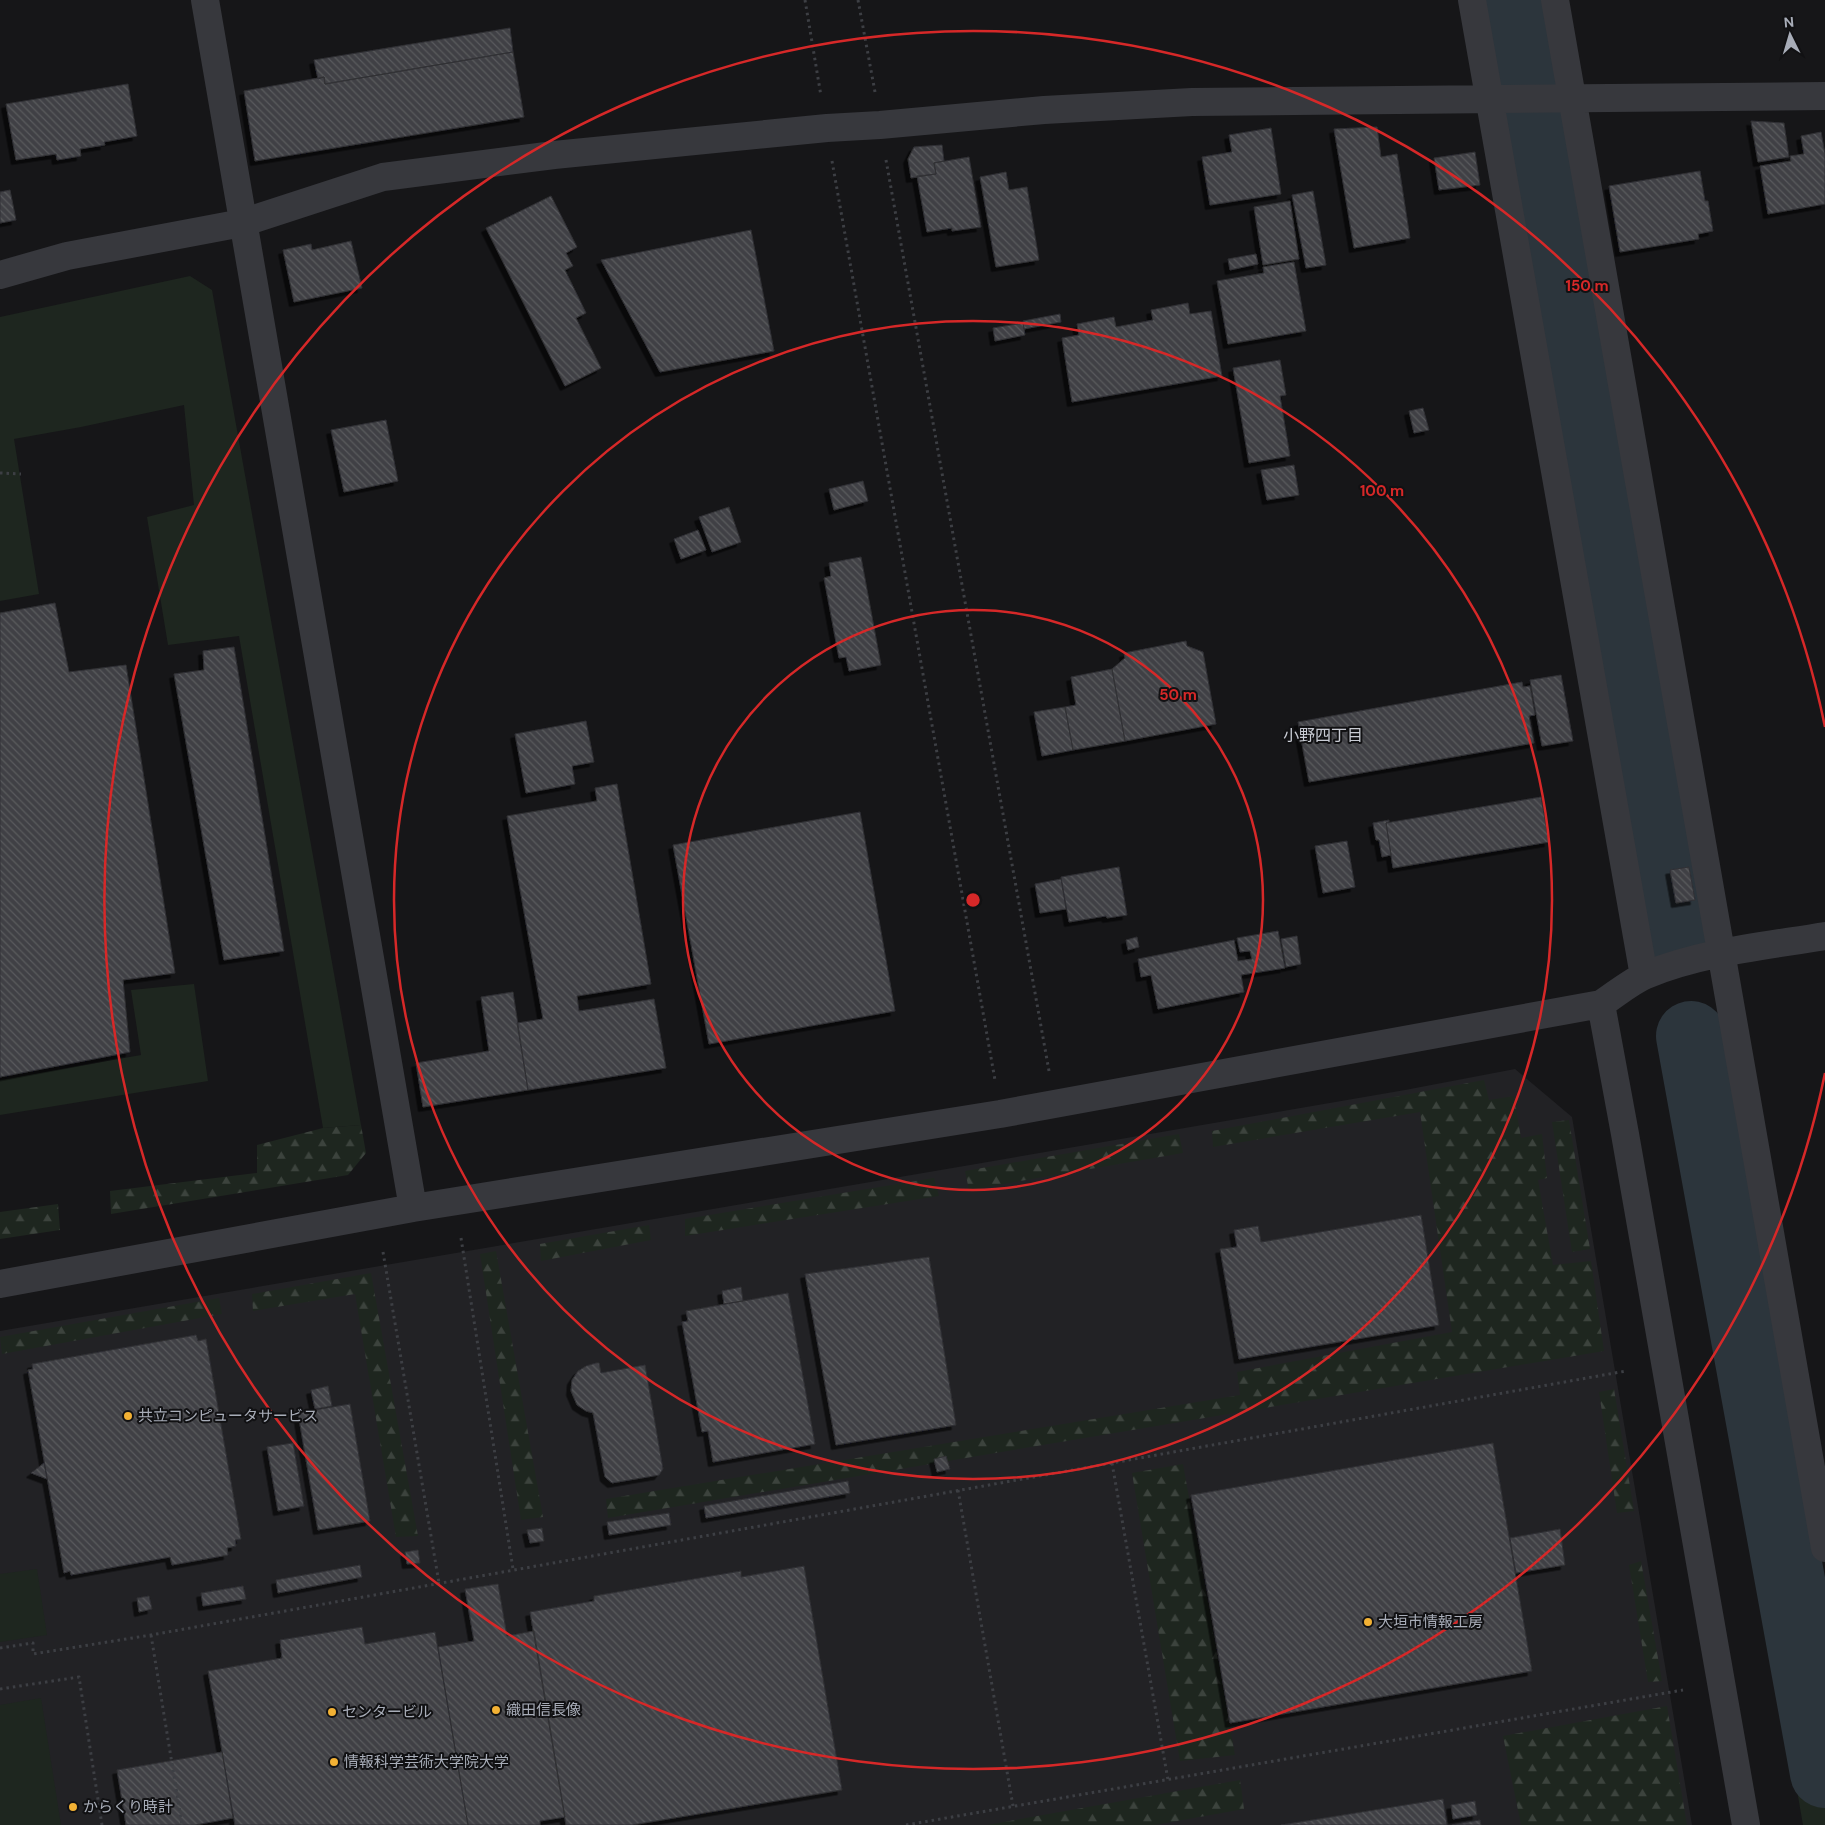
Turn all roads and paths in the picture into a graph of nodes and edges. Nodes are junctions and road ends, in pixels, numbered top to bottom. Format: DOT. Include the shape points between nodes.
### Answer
graph roads {
  1 [pos="205,0"];
  2 [pos="805,0"];
  3 [pos="858,0"];
  4 [pos="1472,0"];
  5 [pos="1555,0"];
  6 [pos="1825,96"];
  7 [pos="1572,98"];
  8 [pos="1490,99"];
  9 [pos="880,125"];
  10 [pos="826,128"];
  11 [pos="242,223"];
  12 [pos="0,275"];
  13 [pos="0,473"];
  14 [pos="21,474"];
  15 [pos="1825,936"];
  16 [pos="1721,954"];
  17 [pos="1644,976"];
  18 [pos="1601,1004"];
  19 [pos="1055,1104"];
  20 [pos="1000,1114"];
  21 [pos="413,1208"];
  22 [pos="461,1238"];
  23 [pos="383,1252"];
  24 [pos="0,1284"];
  25 [pos="1626,1371"];
  26 [pos="1112,1463"];
  27 [pos="958,1490"];
  28 [pos="1825,1548"];
  29 [pos="514,1569"];
  30 [pos="439,1583"];
  31 [pos="151,1635"];
  32 [pos="0,1648"];
  33 [pos="0,1689"];
  34 [pos="1683,1690"];
  35 [pos="1168,1780"];
  36 [pos="1012,1806"];
  37 [pos="102,1825"];
  38 [pos="182,1825"];
  39 [pos="906,1825"];
  40 [pos="1746,1825"];
  1 -- 11 [label="street"];
  2 -- 10 [label="path"];
  3 -- 9 [label="path"];
  4 -- 8 [label="street"];
  5 -- 7 [label="street"];
  6 -- 7 [label="street"];
  7 -- 8 [label="street"];
  7 -- 16 [label="street"];
  8 -- 9 [label="street" via="1192,102 1044,110"];
  8 -- 17 [label="street"];
  9 -- 10 [label="street"];
  9 -- 19 [label="path"];
  10 -- 11 [label="street" via="554,155 383,177"];
  10 -- 20 [label="path"];
  11 -- 12 [label="street" via="67,256"];
  11 -- 21 [label="street"];
  13 -- 14 [label="path"];
  15 -- 16 [label="street"];
  16 -- 17 [label="street" via="1679,963"];
  16 -- 28 [label="street"];
  17 -- 18 [label="street"];
  18 -- 19 [label="street"];
  18 -- 40 [label="street"];
  19 -- 20 [label="street"];
  20 -- 21 [label="street"];
  21 -- 24 [label="street"];
  22 -- 29 [label="path"];
  23 -- 30 [label="path"];
  25 -- 26 [label="path"];
  26 -- 27 [label="path"];
  26 -- 35 [label="path"];
  27 -- 29 [label="path"];
  27 -- 36 [label="path"];
  29 -- 30 [label="path"];
  30 -- 31 [label="path"];
  31 -- 32 [label="path" via="33,1654 33,1643"];
  31 -- 38 [label="path"];
  33 -- 37 [label="path" via="79,1677"];
  34 -- 35 [label="path"];
  35 -- 36 [label="path"];
  36 -- 39 [label="path"];
}
